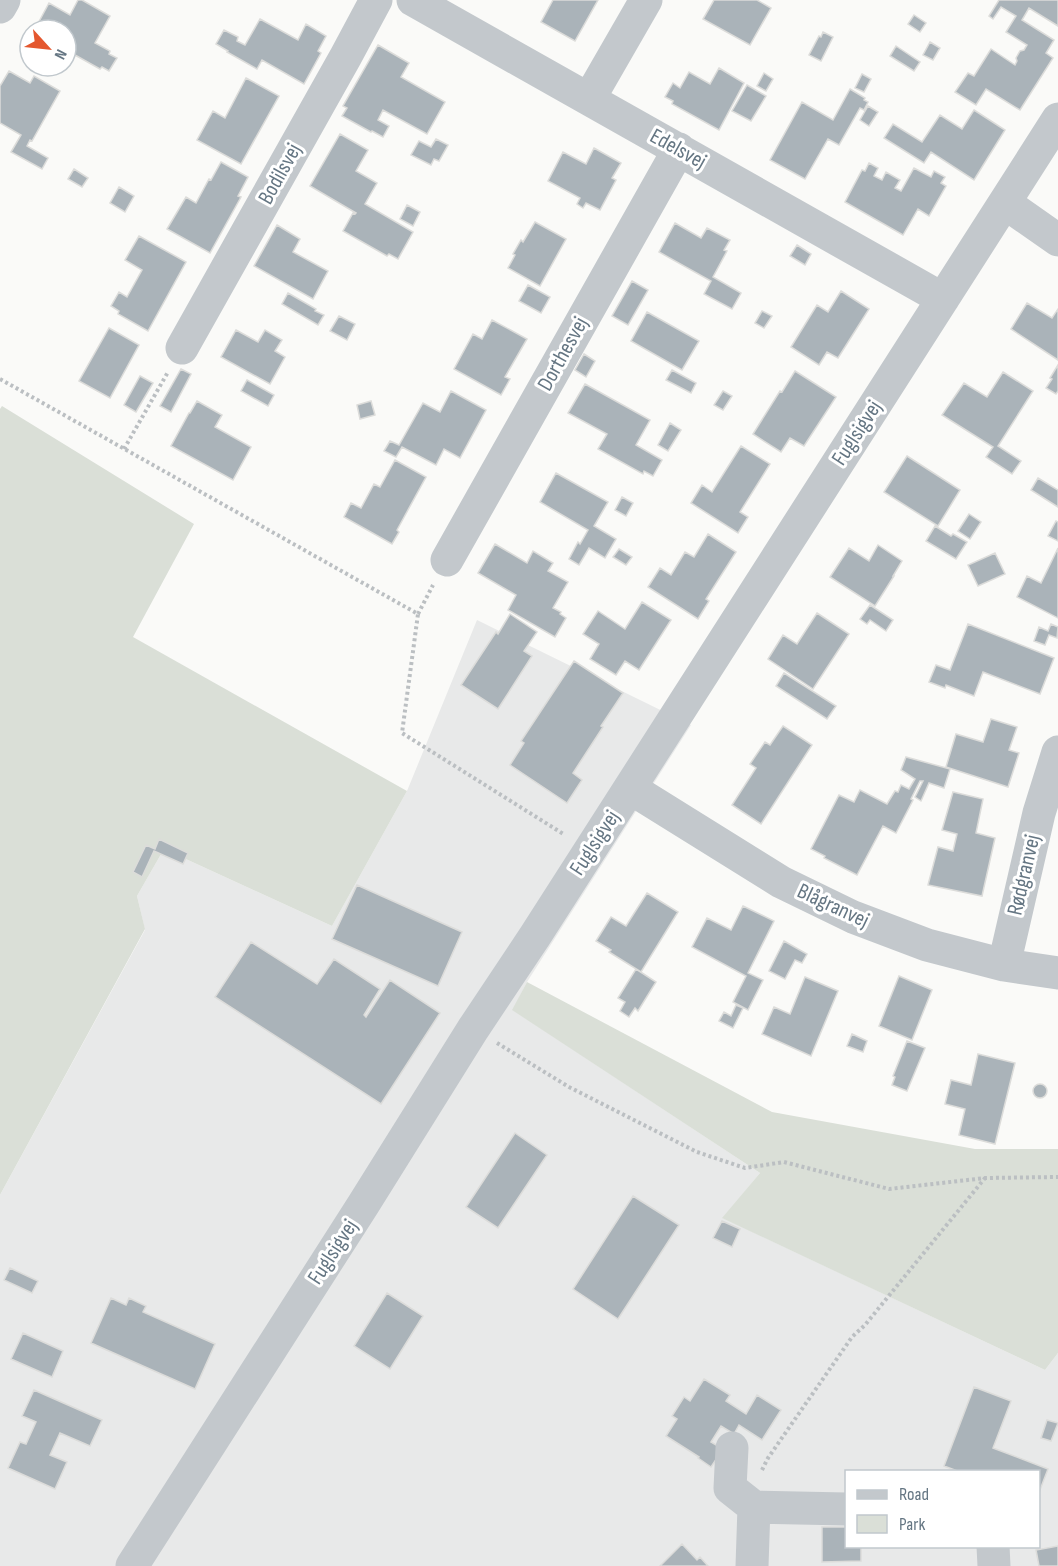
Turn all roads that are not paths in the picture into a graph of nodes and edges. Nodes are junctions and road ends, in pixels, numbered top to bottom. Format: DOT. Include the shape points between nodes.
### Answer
graph roads {
  1 [pos="4,0"];
  2 [pos="376,0"];
  3 [pos="413,0"];
  4 [pos="645,0"];
  5 [pos="0,7"];
  6 [pos="589,99"];
  7 [pos="1058,119"];
  8 [pos="679,149"];
  9 [pos="1005,203"];
  10 [pos="1058,240"];
  11 [pos="943,299"];
  12 [pos="182,348"];
  13 [pos="447,560"];
  14 [pos="1058,752"];
  15 [pos="630,788"];
  16 [pos="1004,965"];
  17 [pos="1058,973"];
  18 [pos="732,1448"];
  19 [pos="754,1507"];
  20 [pos="845,1509"];
  21 [pos="993,1548"];
  22 [pos="132,1566"];
  23 [pos="752,1566"];
  24 [pos="994,1566"];
  1 -- 5 [label="street"];
  2 -- 12 [label="street, Bodilsvej"];
  3 -- 6 [label="street, Edelsvej"];
  4 -- 6 [label="street"];
  6 -- 8 [label="street, Edelsvej"];
  7 -- 9 [label="street, Fuglsigvej"];
  8 -- 11 [label="street, Edelsvej"];
  8 -- 13 [label="street, Dorthesvej"];
  9 -- 10 [label="street"];
  9 -- 11 [label="street, Fuglsigvej"];
  11 -- 15 [label="street, Fuglsigvej"];
  14 -- 16 [label="street, Rødgranvej" via="1039,813"];
  15 -- 16 [label="street, Blågranvej" via="782,882 853,917 927,945"];
  15 -- 22 [label="street, Fuglsigvej"];
  16 -- 17 [label="street, Blågranvej"];
  18 -- 19 [label="street" via="730,1488"];
  19 -- 20 [label="street"];
  19 -- 23 [label="street"];
  21 -- 24 [label="street"];
}
